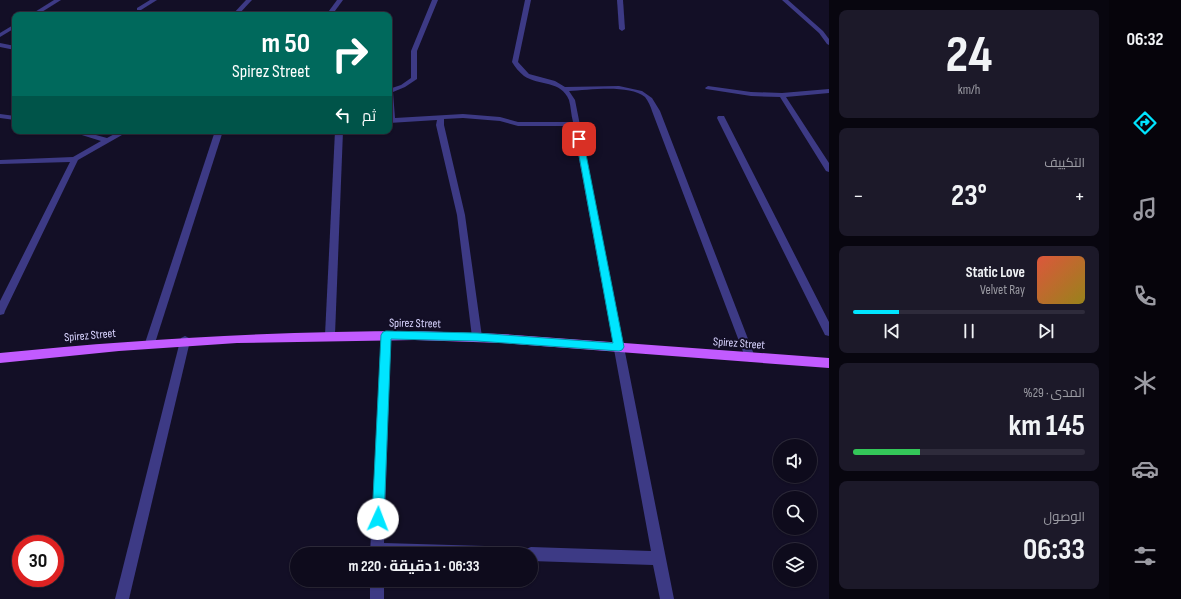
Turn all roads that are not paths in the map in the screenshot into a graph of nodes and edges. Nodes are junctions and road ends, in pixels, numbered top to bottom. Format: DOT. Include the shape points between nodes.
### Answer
graph roads {
  1 [pos="58,0"];
  2 [pos="154,0"];
  3 [pos="249,0"];
  4 [pos="340,0"];
  5 [pos="434,0"];
  6 [pos="528,0"];
  7 [pos="620,0"];
  8 [pos="785,0"];
  9 [pos="139,9"];
  10 [pos="38,12"];
  11 [pos="238,12"];
  12 [pos="331,12"];
  13 [pos="12,28"];
  14 [pos="622,29"];
  15 [pos="821,32"];
  16 [pos="829,32"];
  17 [pos="0,35"];
  18 [pos="829,44"];
  19 [pos="0,45"];
  20 [pos="12,47"];
  21 [pos="708,88"];
  22 [pos="564,89"];
  23 [pos="392,90"];
  24 [pos="829,91"];
  25 [pos="782,95"];
  26 [pos="0,116"];
  27 [pos="441,117"];
  28 [pos="12,118"];
  29 [pos="721,118"];
  30 [pos="392,121"];
  31 [pos="576,124"];
  32 [pos="83,134"];
  33 [pos="119,134"];
  34 [pos="218,134"];
  35 [pos="340,134"];
  36 [pos="106,140"];
  37 [pos="75,159"];
  38 [pos="0,162"];
  39 [pos="829,169"];
  40 [pos="0,311"];
  41 [pos="829,332"];
  42 [pos="330,335"];
  43 [pos="386,335"];
  44 [pos="477,337"];
  45 [pos="185,341"];
  46 [pos="150,343"];
  47 [pos="619,347"];
  48 [pos="750,357"];
  49 [pos="0,358"];
  50 [pos="829,363"];
  51 [pos="377,547"];
  52 [pos="538,554"];
  53 [pos="659,558"];
  54 [pos="377,587"];
  55 [pos="122,599"];
  56 [pos="377,599"];
  57 [pos="667,599"];
  1 -- 10 [label="street"];
  2 -- 9 [label="street"];
  3 -- 11 [label="street"];
  4 -- 12 [label="street"];
  5 -- 23 [label="street" via="414,51 414,79"];
  6 -- 22 [label="street" via="515,62 520,71 528,77 552,82"];
  7 -- 14 [label="street"];
  8 -- 15 [label="street"];
  13 -- 17 [label="street"];
  15 -- 16 [label="street"];
  15 -- 18 [label="street"];
  19 -- 20 [label="street"];
  21 -- 25 [label="street"];
  22 -- 31 [label="street" via="572,100"];
  22 -- 48 [label="street" via="618,88 647,96 662,127"];
  24 -- 25 [label="street"];
  25 -- 39 [label="street"];
  26 -- 28 [label="street"];
  27 -- 30 [label="street"];
  27 -- 31 [label="street" via="492,118 518,124"];
  27 -- 44 [label="street" via="440,125 461,215"];
  29 -- 41 [label="street"];
  31 -- 47 [label="street"];
  32 -- 36 [label="street"];
  33 -- 36 [label="street"];
  34 -- 46 [label="street"];
  35 -- 42 [label="street"];
  36 -- 37 [label="street"];
  37 -- 38 [label="street"];
  37 -- 40 [label="street"];
  42 -- 43 [label="main road, Spirez Street"];
  42 -- 45 [label="main road, Spirez Street"];
  43 -- 44 [label="main road, Spirez Street"];
  43 -- 51 [label="street"];
  44 -- 47 [label="main road, Spirez Street"];
  45 -- 46 [label="main road, Spirez Street"];
  45 -- 55 [label="street"];
  46 -- 49 [label="main road, Spirez Street"];
  47 -- 48 [label="main road, Spirez Street"];
  47 -- 53 [label="street"];
  48 -- 50 [label="main road, Spirez Street"];
  52 -- 53 [label="street"];
  53 -- 57 [label="street"];
  54 -- 56 [label="street"];
}
